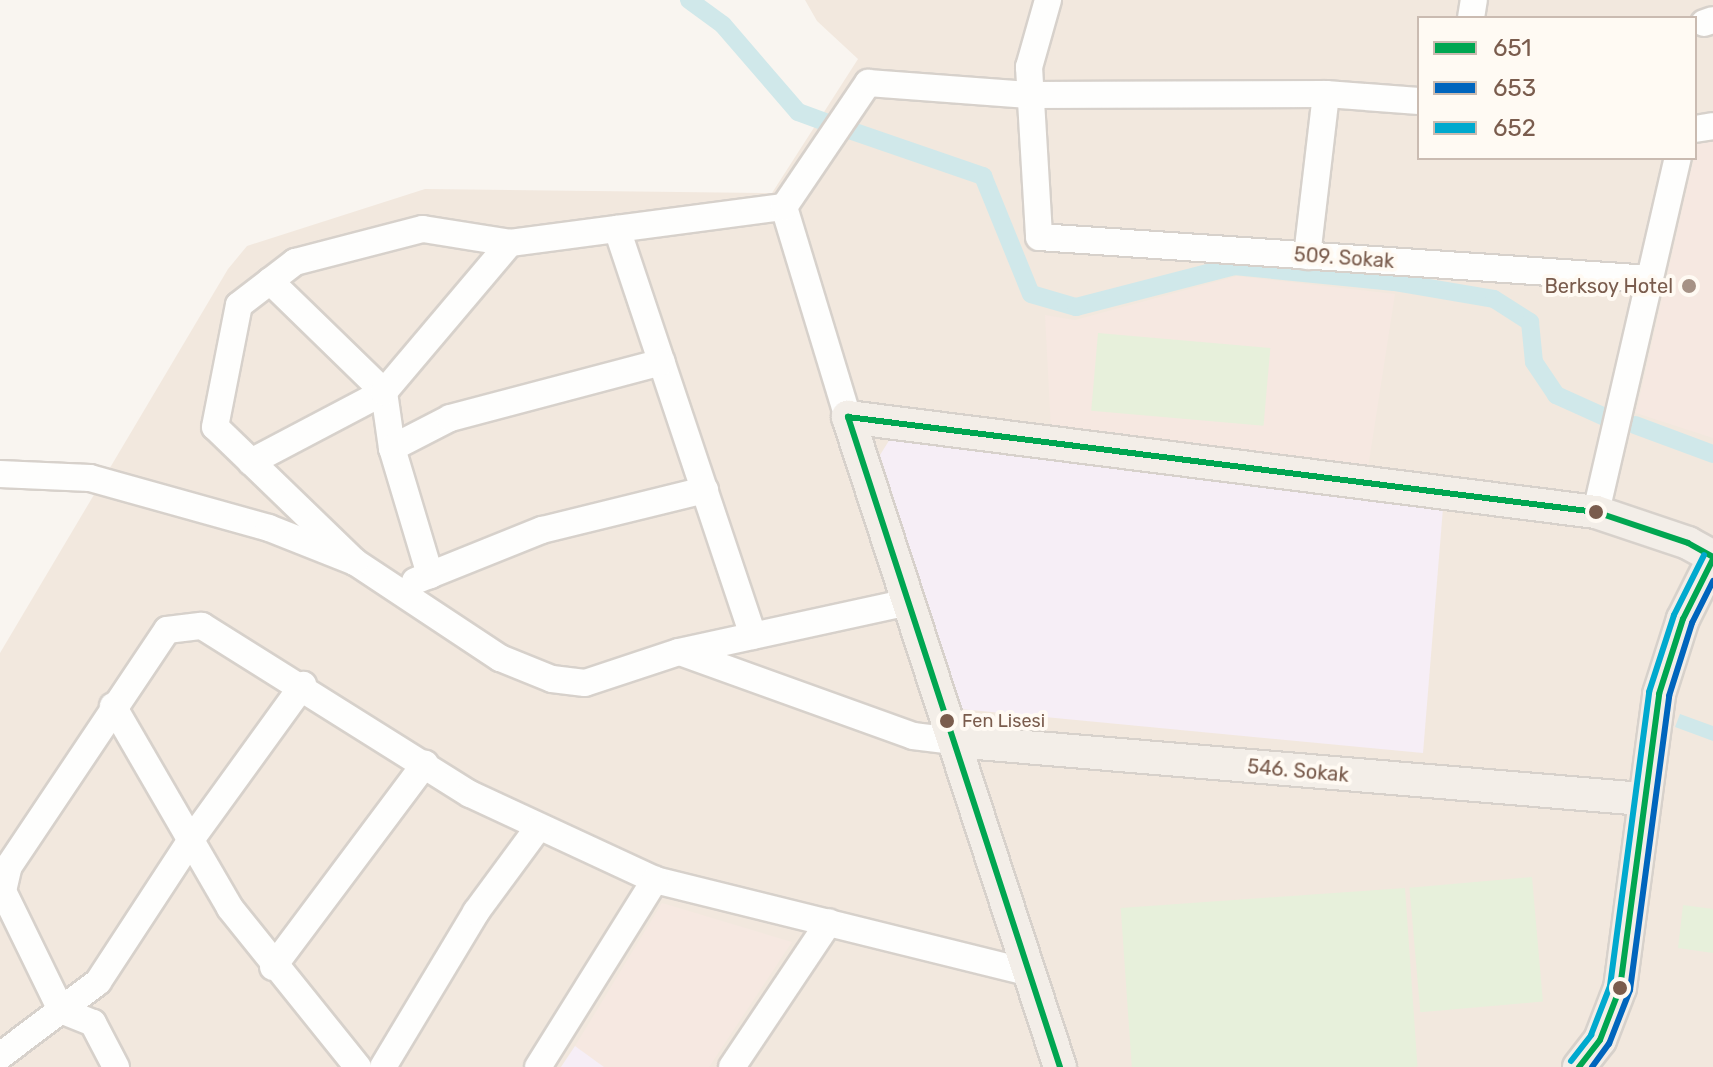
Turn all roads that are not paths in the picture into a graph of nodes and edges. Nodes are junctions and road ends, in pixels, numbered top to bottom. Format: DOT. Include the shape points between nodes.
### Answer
graph roads {
  1 [pos="1048,0"];
  2 [pos="1326,94"];
  3 [pos="1029,95"];
  4 [pos="1417,101"];
  5 [pos="1678,160"];
  6 [pos="784,207"];
  7 [pos="617,229"];
  8 [pos="510,243"];
  9 [pos="1307,256"];
  10 [pos="1650,279"];
  11 [pos="270,281"];
  12 [pos="662,362"];
  13 [pos="384,392"];
  14 [pos="848,417"];
  15 [pos="392,448"];
  16 [pos="251,462"];
  17 [pos="0,474"];
  18 [pos="705,490"];
  19 [pos="1596,512"];
  20 [pos="1713,558"];
  21 [pos="355,562"];
  22 [pos="430,575"];
  23 [pos="394,590"];
  24 [pos="909,602"];
  25 [pos="753,636"];
  26 [pos="679,652"];
  27 [pos="303,685"];
  28 [pos="113,706"];
  29 [pos="954,741"];
  30 [pos="425,764"];
  31 [pos="1642,799"];
  32 [pos="538,828"];
  33 [pos="193,837"];
  34 [pos="655,880"];
  35 [pos="829,922"];
  36 [pos="273,967"];
  37 [pos="1027,972"];
  38 [pos="61,1010"];
  39 [pos="0,1056"];
  40 [pos="116,1067"];
  41 [pos="358,1067"];
  42 [pos="383,1067"];
  43 [pos="538,1067"];
  44 [pos="732,1067"];
  45 [pos="1060,1067"];
  46 [pos="1579,1067"];
  1 -- 3 [label="street" via="1029,67"];
  2 -- 3 [label="street"];
  2 -- 4 [label="street"];
  2 -- 9 [label="street"];
  3 -- 6 [label="street" via="868,83"];
  3 -- 9 [label="street, 509. Sokak" via="1039,237"];
  5 -- 10 [label="street"];
  6 -- 7 [label="street"];
  6 -- 14 [label="street"];
  7 -- 8 [label="street"];
  7 -- 12 [label="street"];
  8 -- 11 [label="street" via="423,229 295,262"];
  8 -- 13 [label="street"];
  9 -- 10 [label="street, 509. Sokak"];
  10 -- 19 [label="street"];
  11 -- 13 [label="street"];
  11 -- 16 [label="street" via="239,305 215,427"];
  12 -- 15 [label="street" via="450,418"];
  12 -- 18 [label="street"];
  13 -- 15 [label="street"];
  13 -- 16 [label="street"];
  14 -- 19 [label="main road"];
  14 -- 24 [label="main road"];
  15 -- 22 [label="street"];
  16 -- 21 [label="street"];
  17 -- 21 [label="street" via="90,478 269,528"];
  18 -- 22 [label="street" via="542,530"];
  18 -- 25 [label="street"];
  19 -- 20 [label="main road" via="1688,543"];
  20 -- 31 [label="main road" via="1683,619 1659,694"];
  21 -- 23 [label="street"];
  22 -- 23 [label="street"];
  23 -- 26 [label="street" via="500,658 552,679 585,683"];
  24 -- 25 [label="street"];
  24 -- 29 [label="main road"];
  25 -- 26 [label="street"];
  26 -- 29 [label="street" via="913,736"];
  27 -- 28 [label="street" via="202,626 167,630"];
  27 -- 30 [label="street"];
  27 -- 33 [label="street"];
  28 -- 33 [label="street"];
  28 -- 38 [label="street" via="9,866 3,891"];
  29 -- 31 [label="main road, 546. Sokak"];
  29 -- 37 [label="main road"];
  30 -- 32 [label="street"];
  30 -- 36 [label="street"];
  31 -- 46 [label="main road" via="1620,988 1600,1040"];
  32 -- 34 [label="street"];
  32 -- 42 [label="street" via="476,912"];
  33 -- 36 [label="street" via="230,908"];
  33 -- 38 [label="street" via="98,982"];
  34 -- 35 [label="street"];
  34 -- 43 [label="street"];
  35 -- 37 [label="street"];
  35 -- 44 [label="street"];
  36 -- 41 [label="street" via="312,1003"];
  37 -- 45 [label="main road"];
  38 -- 39 [label="street"];
  38 -- 40 [label="street" via="93,1023"];
}
